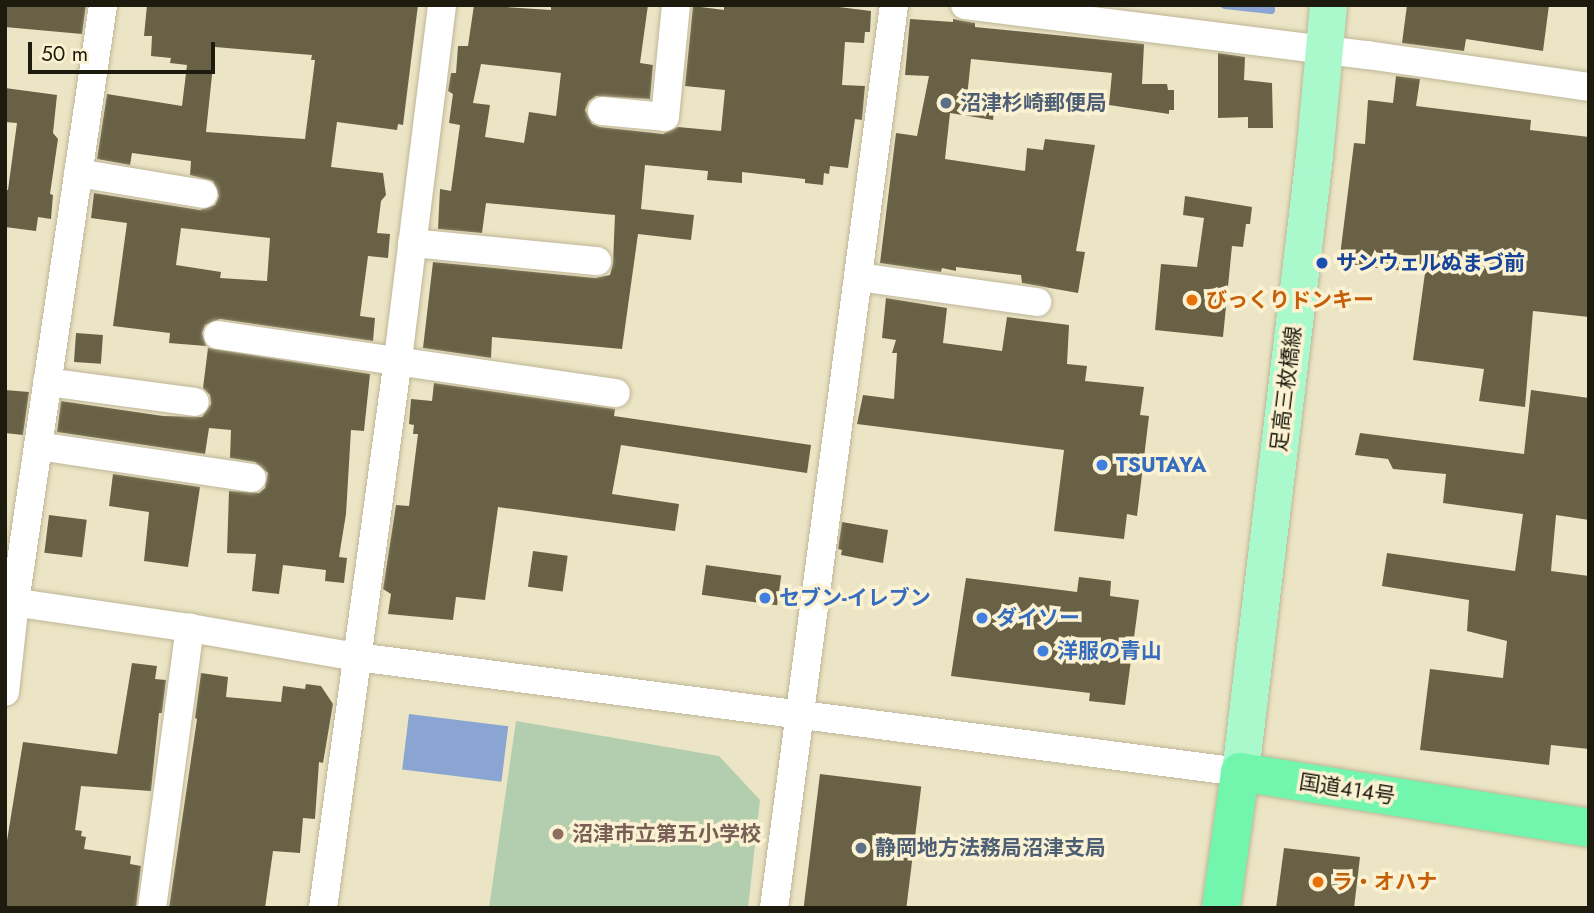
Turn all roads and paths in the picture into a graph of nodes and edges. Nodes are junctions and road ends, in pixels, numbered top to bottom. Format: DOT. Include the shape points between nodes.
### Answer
graph roads {
  1 [pos="103,5"];
  2 [pos="442,5"];
  3 [pos="676,5"];
  4 [pos="894,5"];
  5 [pos="965,5"];
  6 [pos="1328,5"];
  7 [pos="1324,50"];
  8 [pos="1589,87"];
  9 [pos="602,111"];
  10 [pos="78,173"];
  11 [pos="203,194"];
  12 [pos="412,243"];
  13 [pos="597,261"];
  14 [pos="859,277"];
  15 [pos="1037,302"];
  16 [pos="218,335"];
  17 [pos="398,359"];
  18 [pos="47,382"];
  19 [pos="616,393"];
  20 [pos="195,402"];
  21 [pos="37,446"];
  22 [pos="252,478"];
  23 [pos="10,602"];
  24 [pos="190,628"];
  25 [pos="357,657"];
  26 [pos="5,692"];
  27 [pos="802,713"];
  28 [pos="1240,772"];
  29 [pos="1589,828"];
  30 [pos="152,908"];
  31 [pos="323,908"];
  32 [pos="774,908"];
  33 [pos="1222,908"];
  1 -- 10 [label="street"];
  2 -- 12 [label="street"];
  3 -- 9 [label="street" via="665,117"];
  4 -- 14 [label="street"];
  5 -- 7 [label="street"];
  6 -- 7 [label="main road, 足高三枚橋線"];
  7 -- 8 [label="street"];
  7 -- 28 [label="main road, 足高三枚橋線"];
  10 -- 11 [label="street"];
  10 -- 18 [label="street"];
  12 -- 13 [label="street"];
  12 -- 17 [label="street"];
  14 -- 15 [label="street"];
  14 -- 27 [label="street"];
  16 -- 17 [label="street"];
  17 -- 19 [label="street"];
  17 -- 25 [label="street"];
  18 -- 20 [label="street"];
  18 -- 21 [label="street"];
  21 -- 22 [label="street"];
  21 -- 23 [label="street"];
  23 -- 24 [label="street"];
  23 -- 26 [label="street"];
  24 -- 25 [label="street"];
  24 -- 30 [label="street"];
  25 -- 27 [label="street"];
  25 -- 31 [label="street"];
  27 -- 28 [label="street"];
  27 -- 32 [label="street"];
  28 -- 29 [label="highway, 国道414号"];
  28 -- 33 [label="highway"];
}
